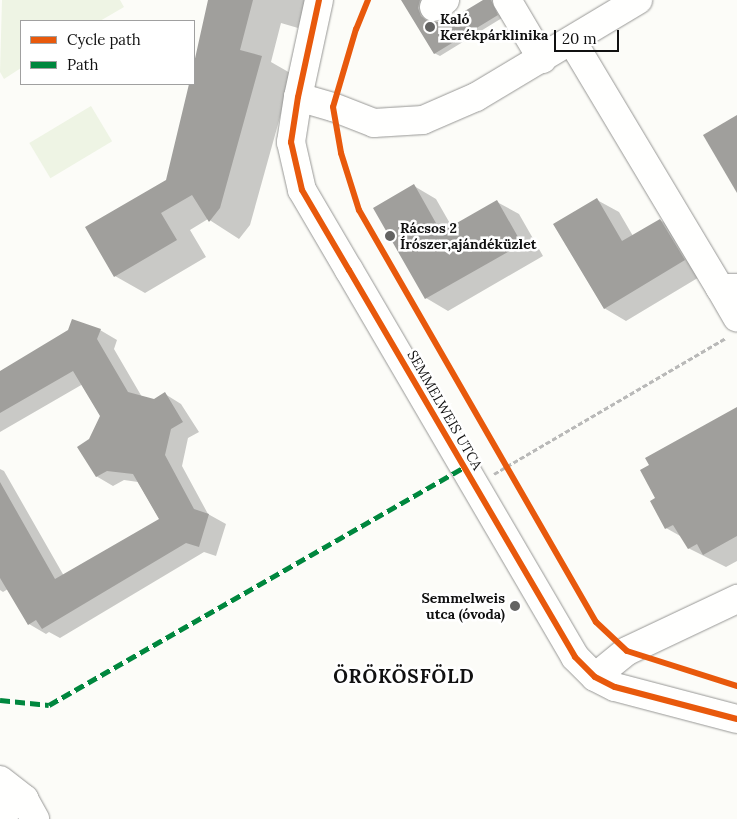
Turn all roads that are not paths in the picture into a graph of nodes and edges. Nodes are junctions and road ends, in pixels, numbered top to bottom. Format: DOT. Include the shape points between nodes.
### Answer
graph roads {
  1 [pos="320,0"];
  2 [pos="507,0"];
  3 [pos="638,0"];
  4 [pos="572,41"];
  5 [pos="542,59"];
  6 [pos="298,97"];
  7 [pos="728,288"];
  8 [pos="733,327"];
  9 [pos="737,599"];
  10 [pos="596,677"];
  11 [pos="737,719"];
  12 [pos="0,780"];
  13 [pos="30,809"];
  14 [pos="0,813"];
  1 -- 6 [label="street, SEMMELWEIS UTCA"];
  2 -- 5 [label="street"];
  3 -- 4 [label="street"];
  4 -- 5 [label="street"];
  4 -- 7 [label="street"];
  5 -- 6 [label="street" via="476,97 423,120 374,123"];
  6 -- 10 [label="street, SEMMELWEIS UTCA" via="291,142 302,190 575,656"];
  7 -- 8 [label="street"];
  9 -- 10 [label="street" via="628,651"];
  10 -- 11 [label="street, SEMMELWEIS UTCA" via="637,695"];
  12 -- 13 [label="street"];
  13 -- 14 [label="street"];
}
